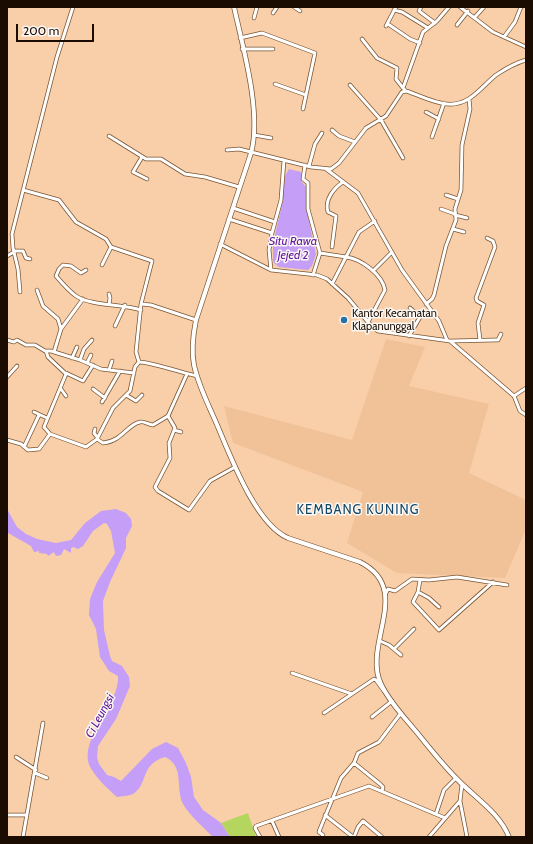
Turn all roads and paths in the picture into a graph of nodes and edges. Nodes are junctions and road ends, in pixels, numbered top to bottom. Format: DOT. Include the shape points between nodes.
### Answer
graph roads {
  1 [pos="74,7"];
  2 [pos="234,7"];
  3 [pos="257,7"];
  4 [pos="277,7"];
  5 [pos="294,7"];
  6 [pos="421,7"];
  7 [pos="449,7"];
  8 [pos="460,7"];
  9 [pos="484,7"];
  10 [pos="522,7"];
  11 [pos="395,8"];
  12 [pos="300,11"];
  13 [pos="468,11"];
  14 [pos="273,13"];
  15 [pos="475,17"];
  16 [pos="254,18"];
  17 [pos="435,23"];
  18 [pos="457,25"];
  19 [pos="428,28"];
  20 [pos="504,37"];
  21 [pos="240,38"];
  22 [pos="362,39"];
  23 [pos="420,43"];
  24 [pos="526,47"];
  25 [pos="273,48"];
  26 [pos="242,49"];
  27 [pos="526,60"];
  28 [pos="274,84"];
  29 [pos="350,86"];
  30 [pos="404,89"];
  31 [pos="306,95"];
  32 [pos="469,99"];
  33 [pos="444,103"];
  34 [pos="303,109"];
  35 [pos="426,112"];
  36 [pos="439,119"];
  37 [pos="381,120"];
  38 [pos="332,130"];
  39 [pos="322,133"];
  40 [pos="254,135"];
  41 [pos="109,136"];
  42 [pos="432,137"];
  43 [pos="270,138"];
  44 [pos="355,142"];
  45 [pos="227,150"];
  46 [pos="251,153"];
  47 [pos="142,157"];
  48 [pos="403,158"];
  49 [pos="284,160"];
  50 [pos="305,165"];
  51 [pos="309,166"];
  52 [pos="326,170"];
  53 [pos="148,179"];
  54 [pos="343,182"];
  55 [pos="239,187"];
  56 [pos="22,190"];
  57 [pos="446,195"];
  58 [pos="458,198"];
  59 [pos="232,208"];
  60 [pos="441,209"];
  61 [pos="455,214"];
  62 [pos="467,218"];
  63 [pos="229,219"];
  64 [pos="375,221"];
  65 [pos="275,222"];
  66 [pos="453,229"];
  67 [pos="464,232"];
  68 [pos="272,233"];
  69 [pos="487,238"];
  70 [pos="220,244"];
  71 [pos="111,247"];
  72 [pos="332,247"];
  73 [pos="14,252"];
  74 [pos="392,252"];
  75 [pos="320,253"];
  76 [pos="7,256"];
  77 [pos="346,257"];
  78 [pos="30,259"];
  79 [pos="102,266"];
  80 [pos="86,270"];
  81 [pos="271,270"];
  82 [pos="373,271"];
  83 [pos="313,275"];
  84 [pos="332,284"];
  85 [pos="36,290"];
  86 [pos="20,292"];
  87 [pos="109,294"];
  88 [pos="83,299"];
  89 [pos="109,304"];
  90 [pos="141,304"];
  91 [pos="426,304"];
  92 [pos="124,305"];
  93 [pos="410,308"];
  94 [pos="141,310"];
  95 [pos="196,320"];
  96 [pos="368,322"];
  97 [pos="115,326"];
  98 [pos="61,329"];
  99 [pos="501,334"];
  100 [pos="409,336"];
  101 [pos="7,340"];
  102 [pos="92,340"];
  103 [pos="448,340"];
  104 [pos="480,340"];
  105 [pos="76,347"];
  106 [pos="46,351"];
  107 [pos="54,352"];
  108 [pos="91,355"];
  109 [pos="72,358"];
  110 [pos="80,360"];
  111 [pos="112,361"];
  112 [pos="140,362"];
  113 [pos="87,363"];
  114 [pos="93,365"];
  115 [pos="17,366"];
  116 [pos="109,370"];
  117 [pos="120,371"];
  118 [pos="66,373"];
  119 [pos="134,373"];
  120 [pos="187,374"];
  121 [pos="197,376"];
  122 [pos="7,377"];
  123 [pos="526,388"];
  124 [pos="61,389"];
  125 [pos="93,389"];
  126 [pos="126,395"];
  127 [pos="142,395"];
  128 [pos="66,396"];
  129 [pos="514,396"];
  130 [pos="105,398"];
  131 [pos="102,402"];
  132 [pos="34,412"];
  133 [pos="39,415"];
  134 [pos="526,415"];
  135 [pos="168,416"];
  136 [pos="47,418"];
  137 [pos="95,429"];
  138 [pos="174,430"];
  139 [pos="181,432"];
  140 [pos="50,434"];
  141 [pos="98,439"];
  142 [pos="7,440"];
  143 [pos="24,447"];
  144 [pos="235,467"];
  145 [pos="420,580"];
  146 [pos="493,582"];
  147 [pos="507,585"];
  148 [pos="418,592"];
  149 [pos="386,593"];
  150 [pos="439,608"];
  151 [pos="414,629"];
  152 [pos="380,641"];
  153 [pos="394,649"];
  154 [pos="400,655"];
  155 [pos="292,673"];
  156 [pos="387,693"];
  157 [pos="352,694"];
  158 [pos="392,701"];
  159 [pos="324,713"];
  160 [pos="401,713"];
  161 [pos="372,717"];
  162 [pos="43,723"];
  163 [pos="16,757"];
  164 [pos="354,763"];
  165 [pos="35,772"];
  166 [pos="47,778"];
  167 [pos="456,778"];
  168 [pos="462,784"];
  169 [pos="382,791"];
  170 [pos="332,800"];
  171 [pos="460,801"];
  172 [pos="436,814"];
  173 [pos="7,815"];
  174 [pos="27,815"];
  175 [pos="325,815"];
  176 [pos="445,818"];
  177 [pos="272,821"];
  178 [pos="23,837"];
  179 [pos="260,837"];
  180 [pos="279,837"];
  181 [pos="322,837"];
  182 [pos="353,837"];
  183 [pos="382,837"];
  184 [pos="429,837"];
  185 [pos="467,837"];
  186 [pos="509,837"];
  1 -- 56 [label="street" via="62,38"];
  2 -- 21 [label="main road"];
  3 -- 16 [label="street"];
  4 -- 14 [label="street"];
  5 -- 12 [label="street"];
  6 -- 17 [label="street" via="418,11"];
  7 -- 17 [label="street"];
  8 -- 13 [label="street"];
  9 -- 15 [label="street"];
  10 -- 20 [label="street"];
  11 -- 19 [label="street"];
  11 -- 23 [label="street" via="387,25"];
  13 -- 15 [label="street"];
  13 -- 18 [label="street"];
  15 -- 20 [label="street"];
  17 -- 19 [label="street"];
  19 -- 23 [label="street" via="423,32"];
  20 -- 24 [label="street"];
  21 -- 26 [label="main road"];
  21 -- 31 [label="street" via="262,33 315,53"];
  22 -- 30 [label="street" via="377,58 397,68 396,78"];
  23 -- 30 [label="street"];
  25 -- 26 [label="street"];
  26 -- 40 [label="main road" via="254,112"];
  27 -- 32 [label="street" via="495,76"];
  28 -- 31 [label="street"];
  29 -- 37 [label="street"];
  30 -- 33 [label="street"];
  30 -- 37 [label="street"];
  31 -- 34 [label="street"];
  32 -- 33 [label="street" via="454,104"];
  32 -- 58 [label="street" via="470,109 462,145 461,187"];
  33 -- 36 [label="street"];
  35 -- 36 [label="street"];
  36 -- 42 [label="street"];
  37 -- 44 [label="street" via="366,128"];
  37 -- 48 [label="street"];
  38 -- 44 [label="street"];
  39 -- 51 [label="street" via="315,144"];
  40 -- 43 [label="street"];
  40 -- 46 [label="main road"];
  41 -- 47 [label="street"];
  44 -- 52 [label="street" via="339,164"];
  45 -- 46 [label="street" via="238,149"];
  46 -- 49 [label="street"];
  46 -- 55 [label="main road"];
  47 -- 53 [label="street" via="133,172"];
  47 -- 55 [label="street" via="161,159 185,174"];
  49 -- 50 [label="street"];
  49 -- 65 [label="street" via="281,200"];
  50 -- 51 [label="street"];
  50 -- 75 [label="street" via="303,179 308,183 308,209"];
  51 -- 52 [label="street"];
  52 -- 54 [label="street"];
  54 -- 64 [label="street" via="358,194"];
  54 -- 72 [label="street" via="333,192 327,207 328,212 336,216"];
  55 -- 59 [label="main road"];
  56 -- 71 [label="street" via="59,200 76,222 106,239"];
  56 -- 73 [label="street" via="12,236"];
  57 -- 58 [label="street"];
  58 -- 61 [label="street"];
  59 -- 63 [label="main road"];
  59 -- 65 [label="street"];
  60 -- 61 [label="street"];
  61 -- 62 [label="street"];
  61 -- 66 [label="street"];
  63 -- 68 [label="street"];
  63 -- 70 [label="main road"];
  64 -- 74 [label="street"];
  64 -- 77 [label="street" via="359,232"];
  65 -- 68 [label="street"];
  66 -- 67 [label="street"];
  66 -- 91 [label="street" via="446,246 434,295"];
  68 -- 81 [label="street" via="269,250"];
  69 -- 104 [label="street" via="495,247 476,298 484,305 478,323"];
  70 -- 81 [label="street"];
  70 -- 95 [label="main road"];
  71 -- 79 [label="street"];
  71 -- 90 [label="street" via="152,261"];
  73 -- 76 [label="street"];
  73 -- 78 [label="street" via="23,251 26,258"];
  73 -- 86 [label="street"];
  74 -- 82 [label="street"];
  74 -- 91 [label="street"];
  75 -- 77 [label="street"];
  75 -- 83 [label="street"];
  77 -- 82 [label="street" via="358,260"];
  77 -- 84 [label="street"];
  80 -- 88 [label="street" via="81,273 71,266 63,265 56,276 77,297"];
  81 -- 83 [label="street"];
  82 -- 96 [label="street" via="385,290"];
  83 -- 84 [label="street" via="322,277"];
  84 -- 96 [label="street"];
  85 -- 98 [label="street" via="43,306 58,319"];
  87 -- 89 [label="street"];
  88 -- 89 [label="street"];
  88 -- 98 [label="street"];
  89 -- 92 [label="street"];
  90 -- 94 [label="street"];
  90 -- 95 [label="street"];
  91 -- 103 [label="street" via="439,321"];
  92 -- 94 [label="street"];
  92 -- 97 [label="street"];
  93 -- 100 [label="street" via="420,318"];
  94 -- 112 [label="street" via="136,352"];
  95 -- 121 [label="main road" via="192,348"];
  96 -- 100 [label="street" via="378,331"];
  98 -- 107 [label="street"];
  99 -- 104 [label="street" via="498,340"];
  100 -- 103 [label="street"];
  101 -- 106 [label="street" via="17,340 28,346 35,345"];
  102 -- 110 [label="street" via="84,349"];
  103 -- 104 [label="street"];
  103 -- 129 [label="street"];
  105 -- 109 [label="street"];
  106 -- 107 [label="street"];
  106 -- 118 [label="street" via="48,357"];
  107 -- 109 [label="street"];
  108 -- 113 [label="street"];
  109 -- 110 [label="street"];
  110 -- 113 [label="street"];
  111 -- 116 [label="street"];
  112 -- 119 [label="street" via="136,365"];
  112 -- 120 [label="street"];
  113 -- 114 [label="street"];
  114 -- 116 [label="street"];
  114 -- 118 [label="street" via="84,381"];
  115 -- 122 [label="street"];
  116 -- 117 [label="street"];
  117 -- 119 [label="street"];
  117 -- 130 [label="street"];
  118 -- 124 [label="street"];
  119 -- 126 [label="street" via="131,388"];
  120 -- 121 [label="street"];
  120 -- 135 [label="street"];
  121 -- 144 [label="main road"];
  123 -- 129 [label="street"];
  124 -- 128 [label="street"];
  124 -- 136 [label="street"];
  125 -- 130 [label="street"];
  126 -- 127 [label="street" via="136,401"];
  126 -- 141 [label="street" via="113,408"];
  129 -- 134 [label="street" via="520,411"];
  130 -- 131 [label="street"];
  132 -- 133 [label="street"];
  133 -- 136 [label="street"];
  133 -- 143 [label="street"];
  135 -- 138 [label="street" via="174,424"];
  135 -- 141 [label="street" via="153,425 138,422 122,436 111,441 103,442"];
  136 -- 140 [label="street" via="43,429"];
  137 -- 141 [label="street" via="94,433"];
  138 -- 139 [label="street"];
  138 -- 144 [label="street" via="169,443 170,458 155,486 158,492 189,510 210,481"];
  140 -- 141 [label="street" via="86,448"];
  140 -- 143 [label="street" via="39,449 28,450"];
  142 -- 143 [label="street"];
  144 -- 149 [label="main road" via="262,514 279,533 365,564 377,576"];
  145 -- 146 [label="street" via="462,577"];
  145 -- 148 [label="street"];
  145 -- 149 [label="street" via="410,580 395,591 388,589"];
  146 -- 147 [label="street"];
  146 -- 148 [label="street" via="439,630 413,602"];
  148 -- 150 [label="street"];
  149 -- 152 [label="main road"];
  151 -- 153 [label="street"];
  152 -- 153 [label="street"];
  152 -- 156 [label="main road" via="377,672"];
  153 -- 154 [label="street"];
  155 -- 157 [label="street"];
  156 -- 157 [label="street" via="374,679"];
  156 -- 158 [label="main road"];
  157 -- 159 [label="street"];
  158 -- 160 [label="main road"];
  158 -- 161 [label="street"];
  160 -- 164 [label="street" via="379,742 358,753"];
  160 -- 167 [label="main road"];
  162 -- 165 [label="street"];
  163 -- 165 [label="street"];
  164 -- 169 [label="street" via="383,787"];
  164 -- 170 [label="street" via="343,775"];
  165 -- 166 [label="street"];
  165 -- 174 [label="street"];
  167 -- 168 [label="main road"];
  167 -- 172 [label="street" via="444,790"];
  168 -- 171 [label="street"];
  168 -- 186 [label="main road" via="491,810 503,824"];
  169 -- 170 [label="street" via="369,786"];
  169 -- 172 [label="street"];
  170 -- 175 [label="street"];
  170 -- 177 [label="street" via="294,811"];
  171 -- 176 [label="street"];
  171 -- 185 [label="street"];
  172 -- 176 [label="street"];
  173 -- 174 [label="street"];
  174 -- 178 [label="street"];
  175 -- 181 [label="street" via="319,832"];
  175 -- 182 [label="street"];
  176 -- 184 [label="street"];
  177 -- 179 [label="street" via="255,827"];
  177 -- 180 [label="street"];
  182 -- 183 [label="street" via="363,821"];
}
